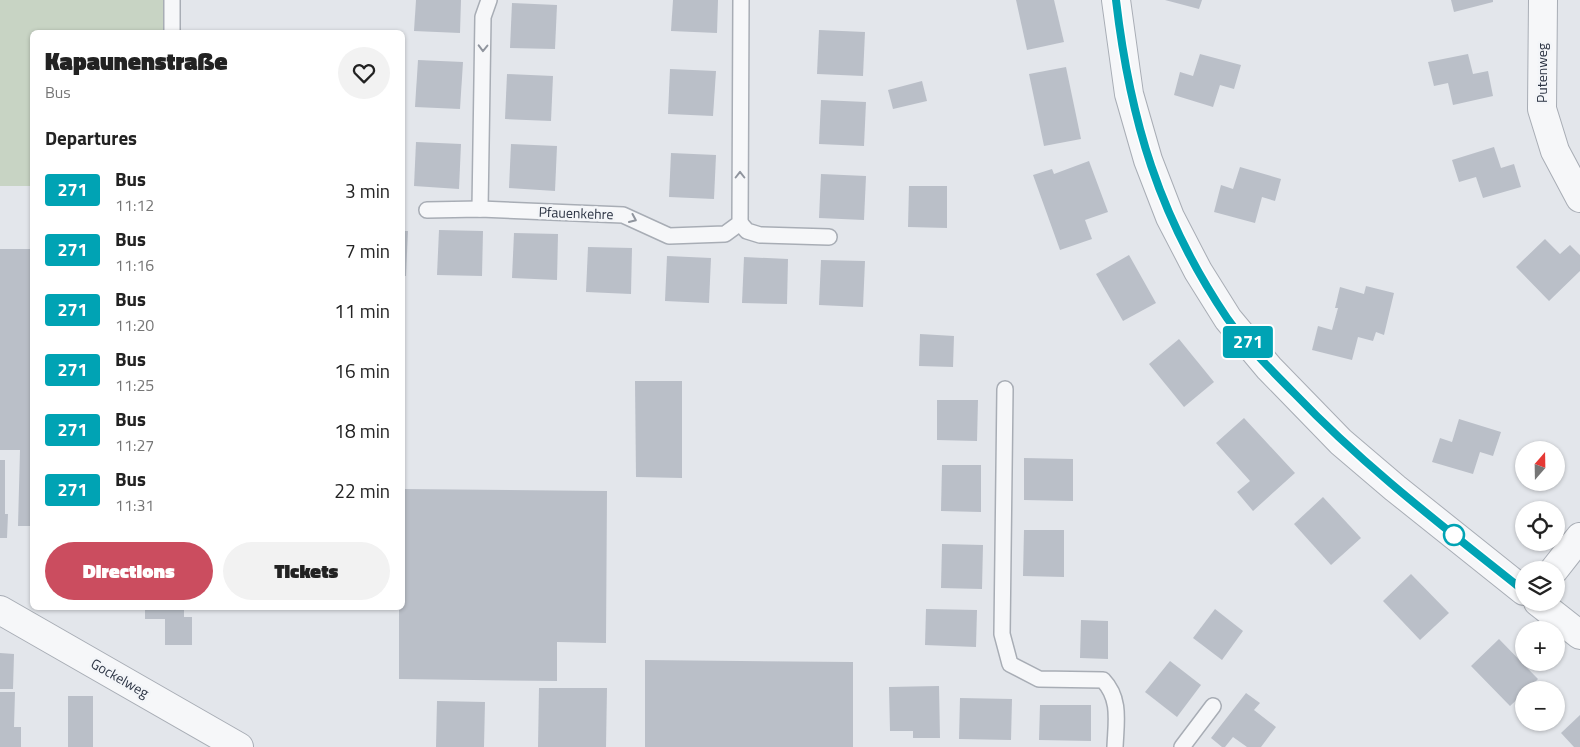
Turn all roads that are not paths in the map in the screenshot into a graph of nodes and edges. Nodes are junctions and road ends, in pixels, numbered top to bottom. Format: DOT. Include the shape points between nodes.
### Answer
graph roads {
  1 [pos="172,0"];
  2 [pos="489,0"];
  3 [pos="741,0"];
  4 [pos="1116,0"];
  5 [pos="1543,0"];
  6 [pos="172,30"];
  7 [pos="1580,198"];
  8 [pos="480,209"];
  9 [pos="427,210"];
  10 [pos="740,222"];
  11 [pos="829,237"];
  12 [pos="1005,389"];
  13 [pos="1580,536"];
  14 [pos="1561,561"];
  15 [pos="1515,584"];
  16 [pos="0,610"];
  17 [pos="1549,611"];
  18 [pos="1580,635"];
  19 [pos="1213,706"];
  20 [pos="240,747"];
  21 [pos="1115,747"];
  22 [pos="1182,747"];
  1 -- 6 [label="lane"];
  2 -- 8 [label="lane, one-way" via="484,17"];
  10 -- 3 [label="lane, one-way"];
  4 -- 15 [label="street" via="1130,94 1148,160 1170,217 1198,272 1228,319 1269,368 1341,442"];
  5 -- 7 [label="street, Putenweg" via="1542,109 1555,152"];
  8 -- 9 [label="lane, Pfauenkehre"];
  8 -- 10 [label="lane, Pfauenkehre, one-way" via="623,215 668,236 725,234"];
  10 -- 11 [label="lane" via="747,231 760,235"];
  12 -- 21 [label="lane" via="1002,634 1010,664 1039,679 1102,680 1112,690 1116,707"];
  13 -- 14 [label="street"];
  16 -- 20 [label="street, Gockelweg"];
  17 -- 18 [label="street"];
  19 -- 22 [label="lane"];
}
